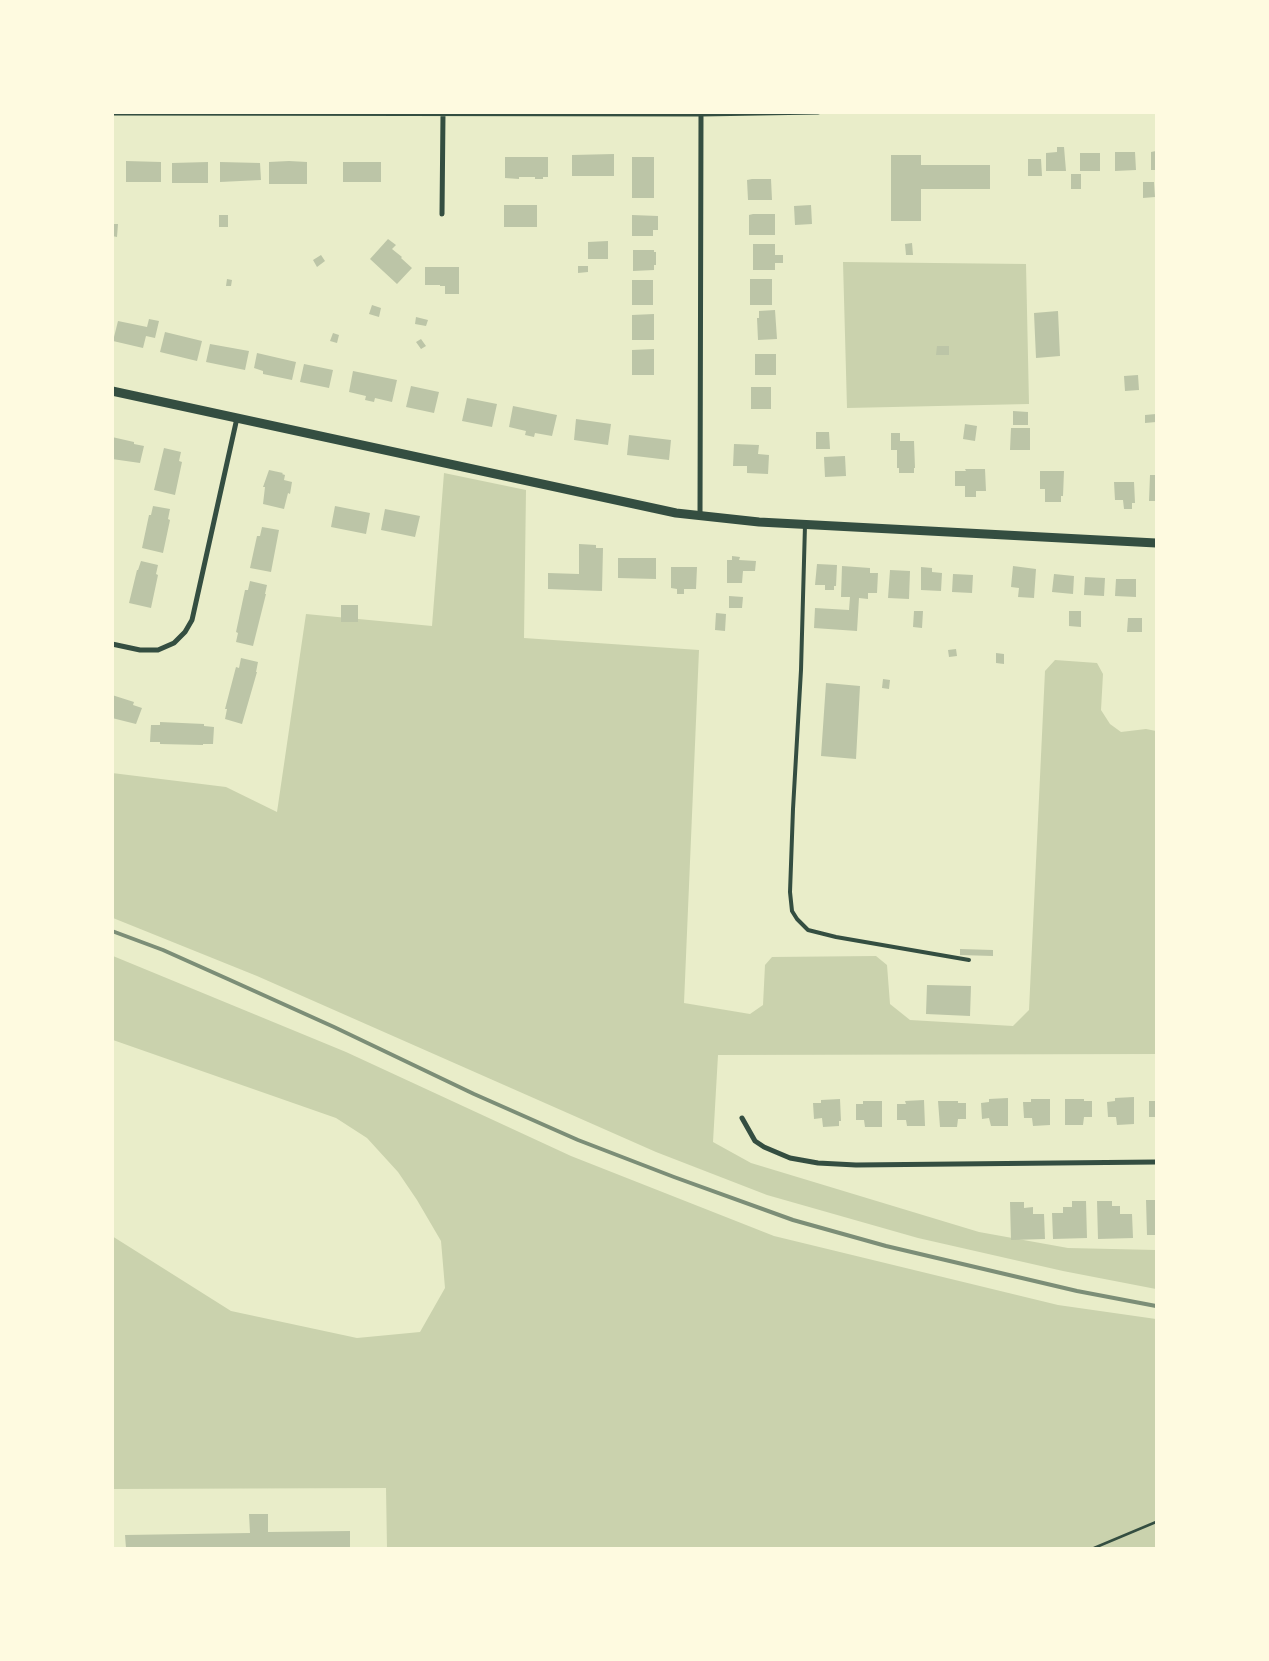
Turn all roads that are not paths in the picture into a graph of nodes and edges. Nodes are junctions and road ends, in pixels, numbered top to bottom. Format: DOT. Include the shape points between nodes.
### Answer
graph roads {
  1 [pos="818,112"];
  2 [pos="112,113"];
  3 [pos="290,113"];
  4 [pos="721,113"];
  5 [pos="780,113"];
  6 [pos="443,114"];
  7 [pos="701,114"];
  8 [pos="442,214"];
  9 [pos="112,391"];
  10 [pos="237,418"];
  11 [pos="700,516"];
  12 [pos="805,525"];
  13 [pos="1156,543"];
  14 [pos="112,644"];
  15 [pos="969,960"];
  16 [pos="742,1118"];
  17 [pos="1156,1162"];
  1 -- 5 [label="street"];
  2 -- 3 [label="street"];
  3 -- 6 [label="street"];
  4 -- 5 [label="street"];
  4 -- 7 [label="street"];
  6 -- 7 [label="street"];
  6 -- 8 [label="street"];
  7 -- 11 [label="street"];
  9 -- 10 [label="street"];
  10 -- 11 [label="street" via="651,509"];
  10 -- 14 [label="street" via="192,620 186,632 174,643 158,650"];
  11 -- 12 [label="street"];
  12 -- 13 [label="street"];
  12 -- 15 [label="lane" via="802,670 792,809 792,911 808,930"];
  16 -- 17 [label="street" via="755,1140 764,1147 790,1158 818,1163"];
}
